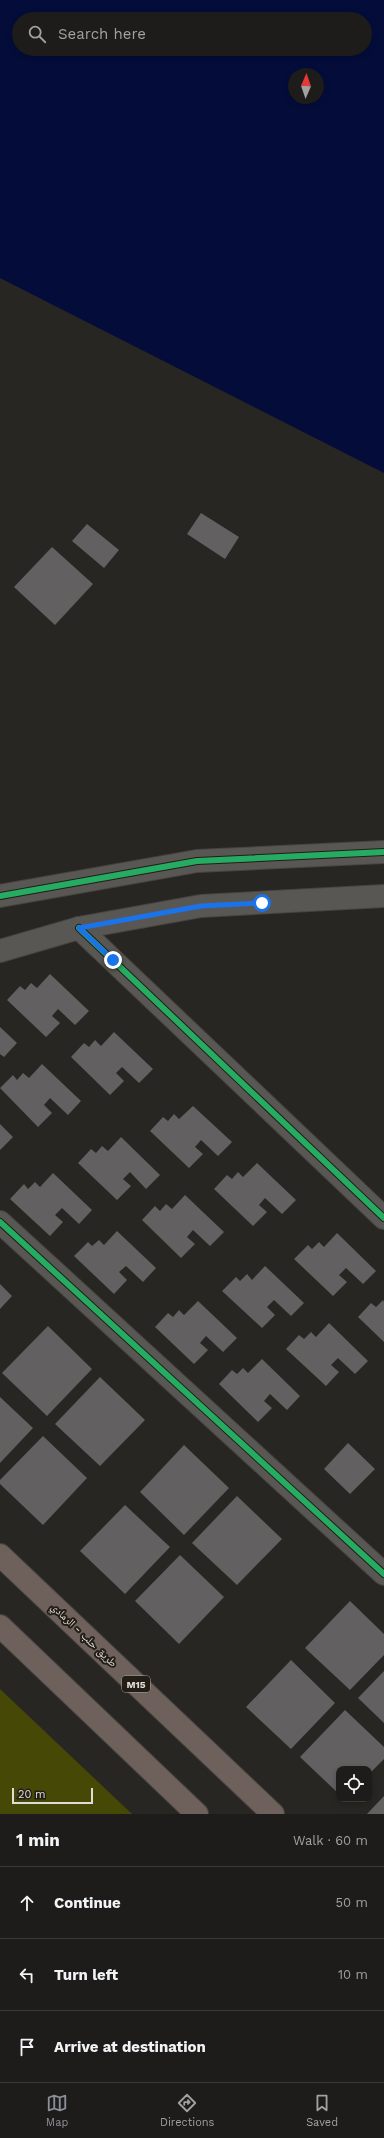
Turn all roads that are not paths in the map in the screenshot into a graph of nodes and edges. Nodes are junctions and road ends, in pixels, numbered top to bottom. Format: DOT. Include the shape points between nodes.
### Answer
graph roads {
  1 [pos="384,852"];
  2 [pos="0,896"];
  3 [pos="384,896"];
  4 [pos="79,928"];
  5 [pos="0,951"];
  6 [pos="384,1218"];
  7 [pos="0,1222"];
  8 [pos="0,1555"];
  9 [pos="384,1574"];
  10 [pos="0,1626"];
  11 [pos="197,1814"];
  12 [pos="273,1814"];
  1 -- 2 [label="street" via="197,861"];
  3 -- 4 [label="street" via="201,906"];
  4 -- 5 [label="street"];
  4 -- 6 [label="street"];
  7 -- 9 [label="street"];
  8 -- 12 [label="highway, طريق حلب - الرمادي / M15"];
  10 -- 11 [label="highway"];
}
